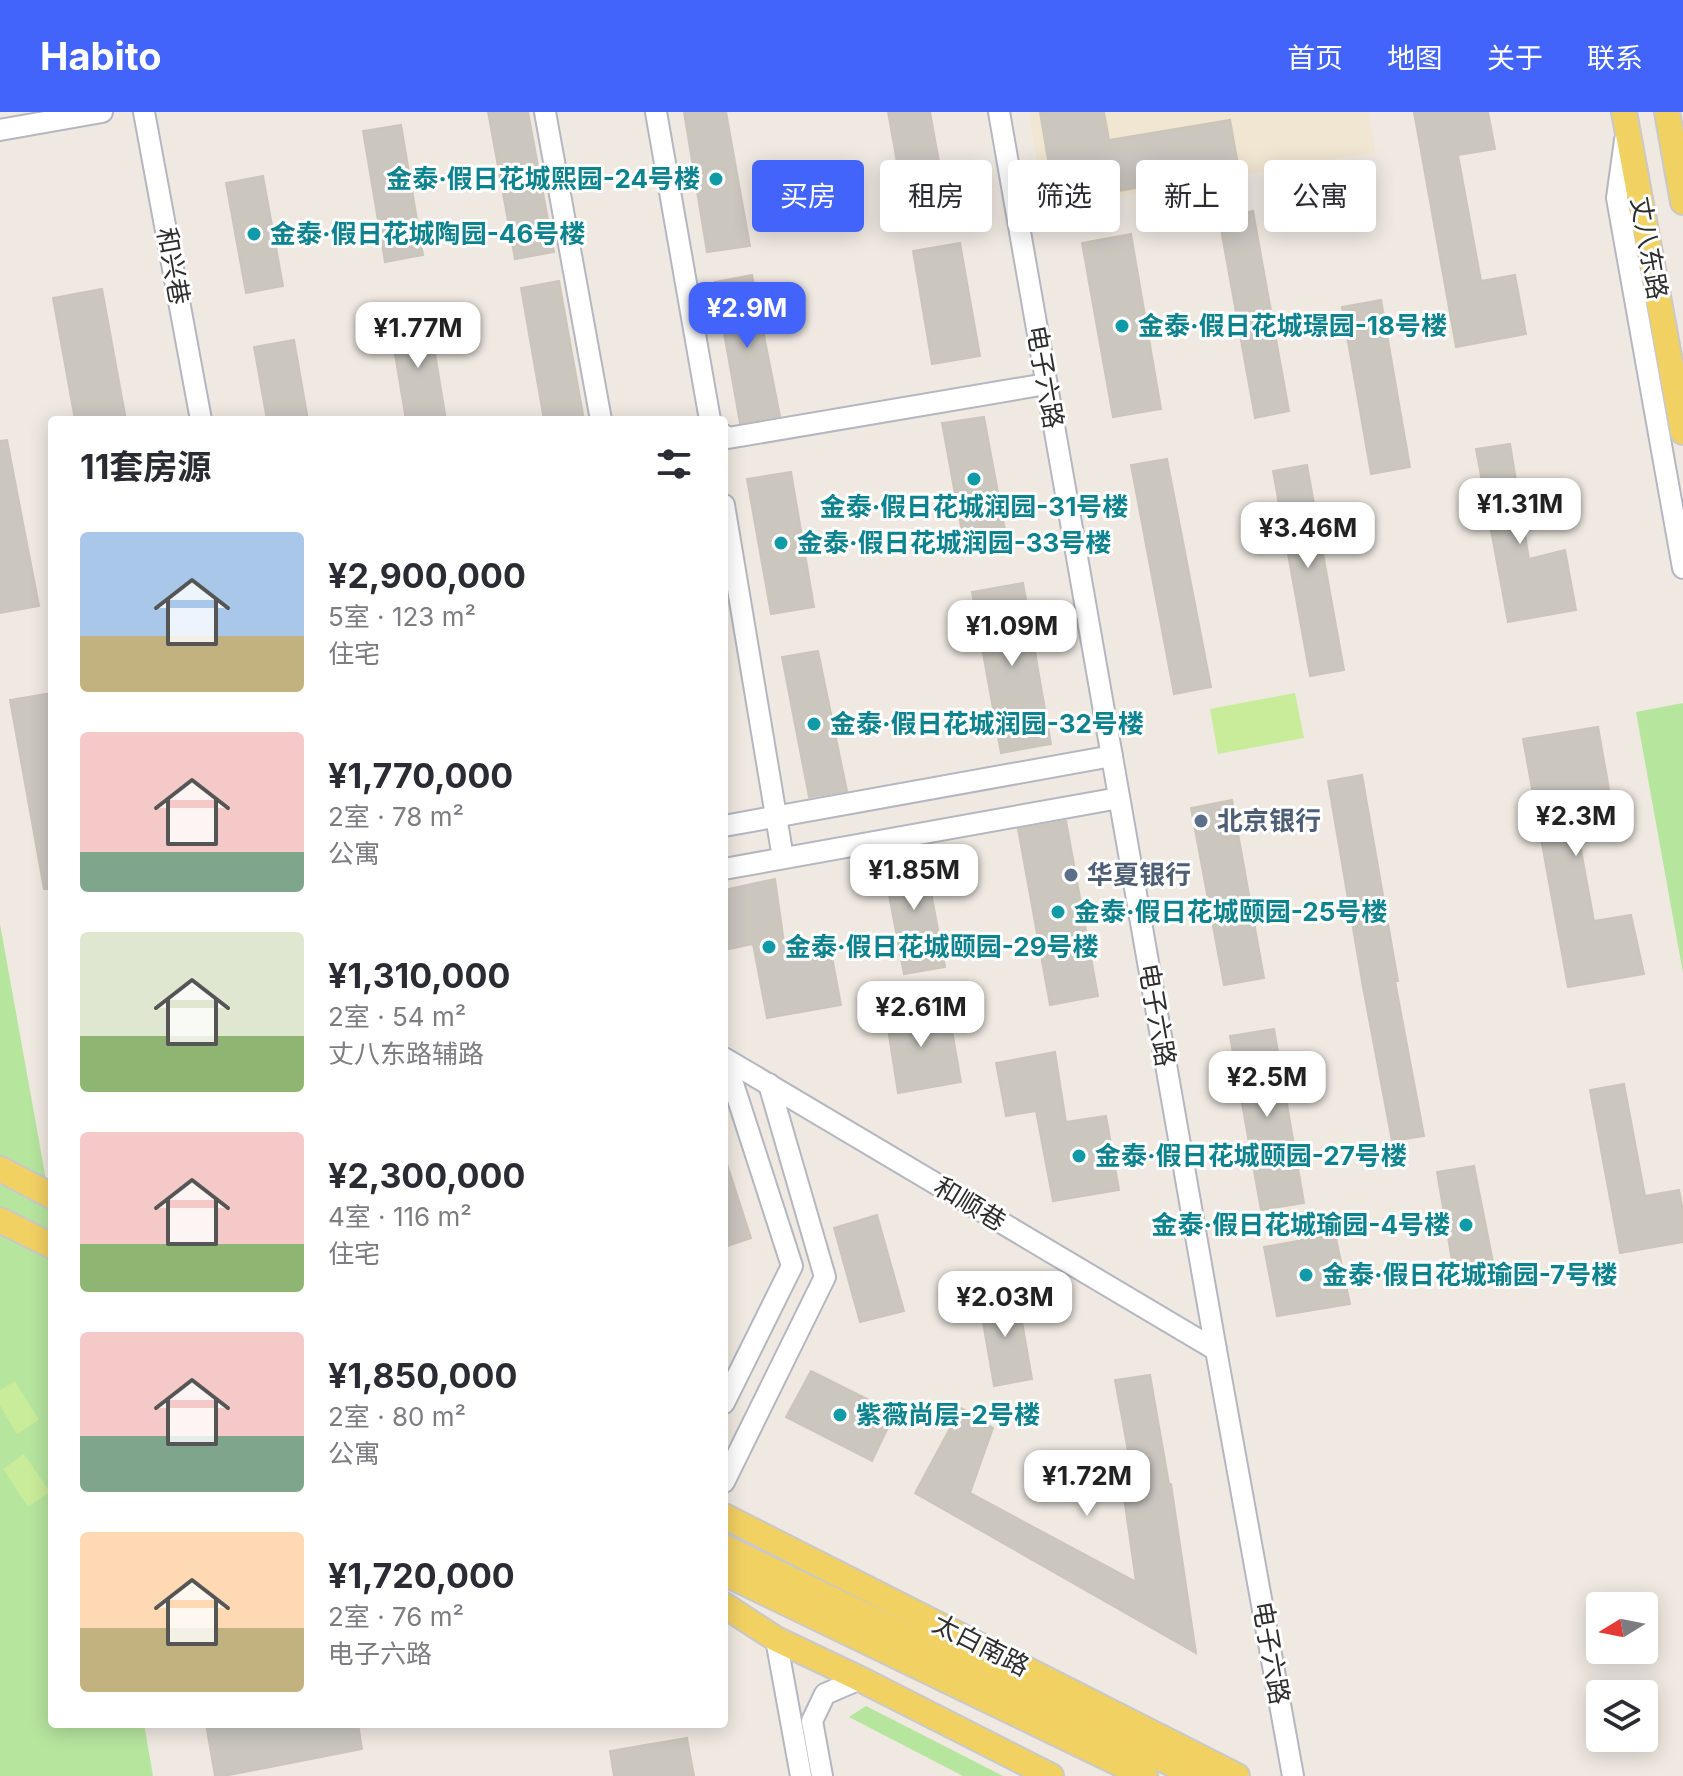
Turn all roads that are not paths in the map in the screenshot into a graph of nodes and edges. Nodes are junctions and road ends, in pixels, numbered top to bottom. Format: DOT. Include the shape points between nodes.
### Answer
graph roads {
  1 [pos="102,112"];
  2 [pos="144,112"];
  3 [pos="545,112"];
  4 [pos="656,112"];
  5 [pos="999,112"];
  6 [pos="1667,112"];
  7 [pos="1626,120"];
  8 [pos="0,130"];
  9 [pos="1683,202"];
  10 [pos="1046,384"];
  11 [pos="200,416"];
  12 [pos="600,416"];
  13 [pos="709,416"];
  14 [pos="1683,432"];
  15 [pos="728,438"];
  16 [pos="728,529"];
  17 [pos="1683,568"];
  18 [pos="1112,756"];
  19 [pos="1119,798"];
  20 [pos="776,816"];
  21 [pos="728,825"];
  22 [pos="783,858"];
  23 [pos="728,868"];
  24 [pos="728,1060"];
  25 [pos="728,1067"];
  26 [pos="769,1084"];
  27 [pos="0,1169"];
  28 [pos="48,1194"];
  29 [pos="0,1220"];
  30 [pos="48,1244"];
  31 [pos="1216,1350"];
  32 [pos="728,1395"];
  33 [pos="728,1474"];
  34 [pos="728,1518"];
  35 [pos="728,1557"];
  36 [pos="728,1558"];
  37 [pos="728,1608"];
  38 [pos="776,1639"];
  39 [pos="860,1679"];
  40 [pos="801,1776"];
  41 [pos="822,1776"];
  42 [pos="1051,1776"];
  43 [pos="1145,1776"];
  44 [pos="1197,1776"];
  45 [pos="1237,1776"];
  46 [pos="1293,1776"];
  1 -- 8 [label="street"];
  2 -- 11 [label="street, 和兴巷"];
  3 -- 12 [label="street"];
  4 -- 13 [label="street"];
  5 -- 10 [label="street, 电子六路"];
  6 -- 9 [label="main road, 丈八东路"];
  7 -- 14 [label="main road, 丈八东路"];
  7 -- 17 [label="street" via="1617,198"];
  10 -- 15 [label="street"];
  10 -- 18 [label="street, 电子六路"];
  16 -- 20 [label="street"];
  18 -- 19 [label="street, 电子六路"];
  18 -- 20 [label="street"];
  19 -- 22 [label="street"];
  19 -- 31 [label="street, 电子六路"];
  20 -- 21 [label="street"];
  20 -- 22 [label="street"];
  22 -- 23 [label="street"];
  24 -- 26 [label="street, 和顺巷"];
  25 -- 32 [label="street" via="792,1266"];
  26 -- 31 [label="street, 和顺巷"];
  26 -- 33 [label="street" via="825,1277"];
  27 -- 28 [label="main road"];
  29 -- 30 [label="main road"];
  31 -- 46 [label="street, 电子六路"];
  34 -- 45 [label="main road, 太白南路"];
  35 -- 44 [label="main road, 太白南路"];
  36 -- 43 [label="main road, 太白南路"];
  37 -- 38 [label="main road"];
  38 -- 39 [label="main road"];
  38 -- 40 [label="street"];
  39 -- 41 [label="street" via="825,1694 812,1721"];
  39 -- 42 [label="main road"];
}
